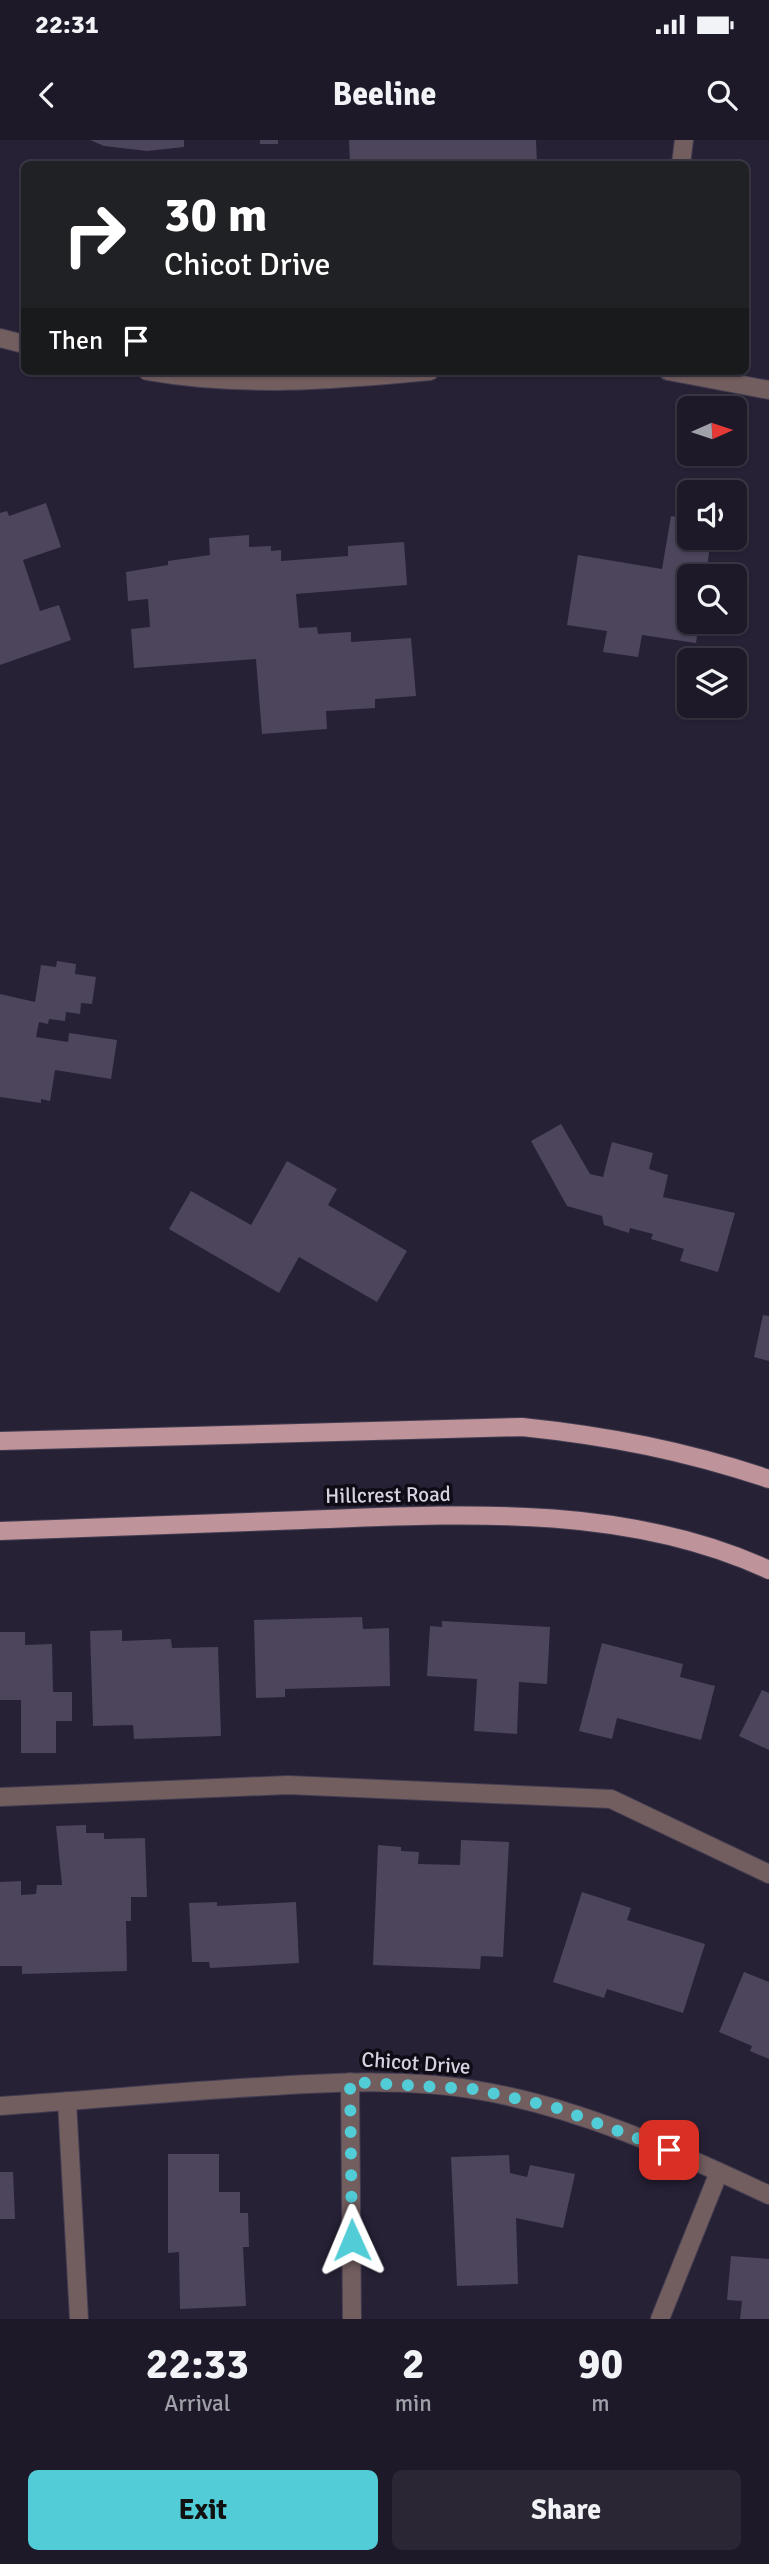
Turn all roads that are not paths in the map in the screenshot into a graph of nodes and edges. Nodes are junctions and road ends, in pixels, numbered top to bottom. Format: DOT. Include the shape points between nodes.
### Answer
graph roads {
  1 [pos="684,140"];
  2 [pos="681,161"];
  3 [pos="0,338"];
  4 [pos="21,343"];
  5 [pos="182,375"];
  6 [pos="390,375"];
  7 [pos="689,375"];
  8 [pos="769,390"];
  9 [pos="0,1441"];
  10 [pos="769,1479"];
  11 [pos="0,1531"];
  12 [pos="769,1570"];
  13 [pos="0,1797"];
  14 [pos="769,1874"];
  15 [pos="350,2082"];
  16 [pos="67,2101"];
  17 [pos="0,2106"];
  18 [pos="719,2172"];
  19 [pos="769,2195"];
  20 [pos="79,2319"];
  21 [pos="352,2319"];
  22 [pos="660,2319"];
  1 -- 2 [label="street"];
  3 -- 4 [label="street"];
  5 -- 6 [label="street" via="311,383"];
  7 -- 8 [label="street"];
  9 -- 10 [label="main road" via="522,1427 665,1447"];
  11 -- 12 [label="main road, Hillcrest Road" via="437,1515 566,1521 642,1528"];
  13 -- 14 [label="street" via="288,1785 611,1799"];
  15 -- 16 [label="street, Chicot Drive"];
  15 -- 18 [label="street, Chicot Drive" via="474,2089 554,2107"];
  15 -- 21 [label="street"];
  16 -- 17 [label="street, Chicot Drive"];
  16 -- 20 [label="street"];
  18 -- 19 [label="street, Chicot Drive"];
  18 -- 22 [label="street"];
}
